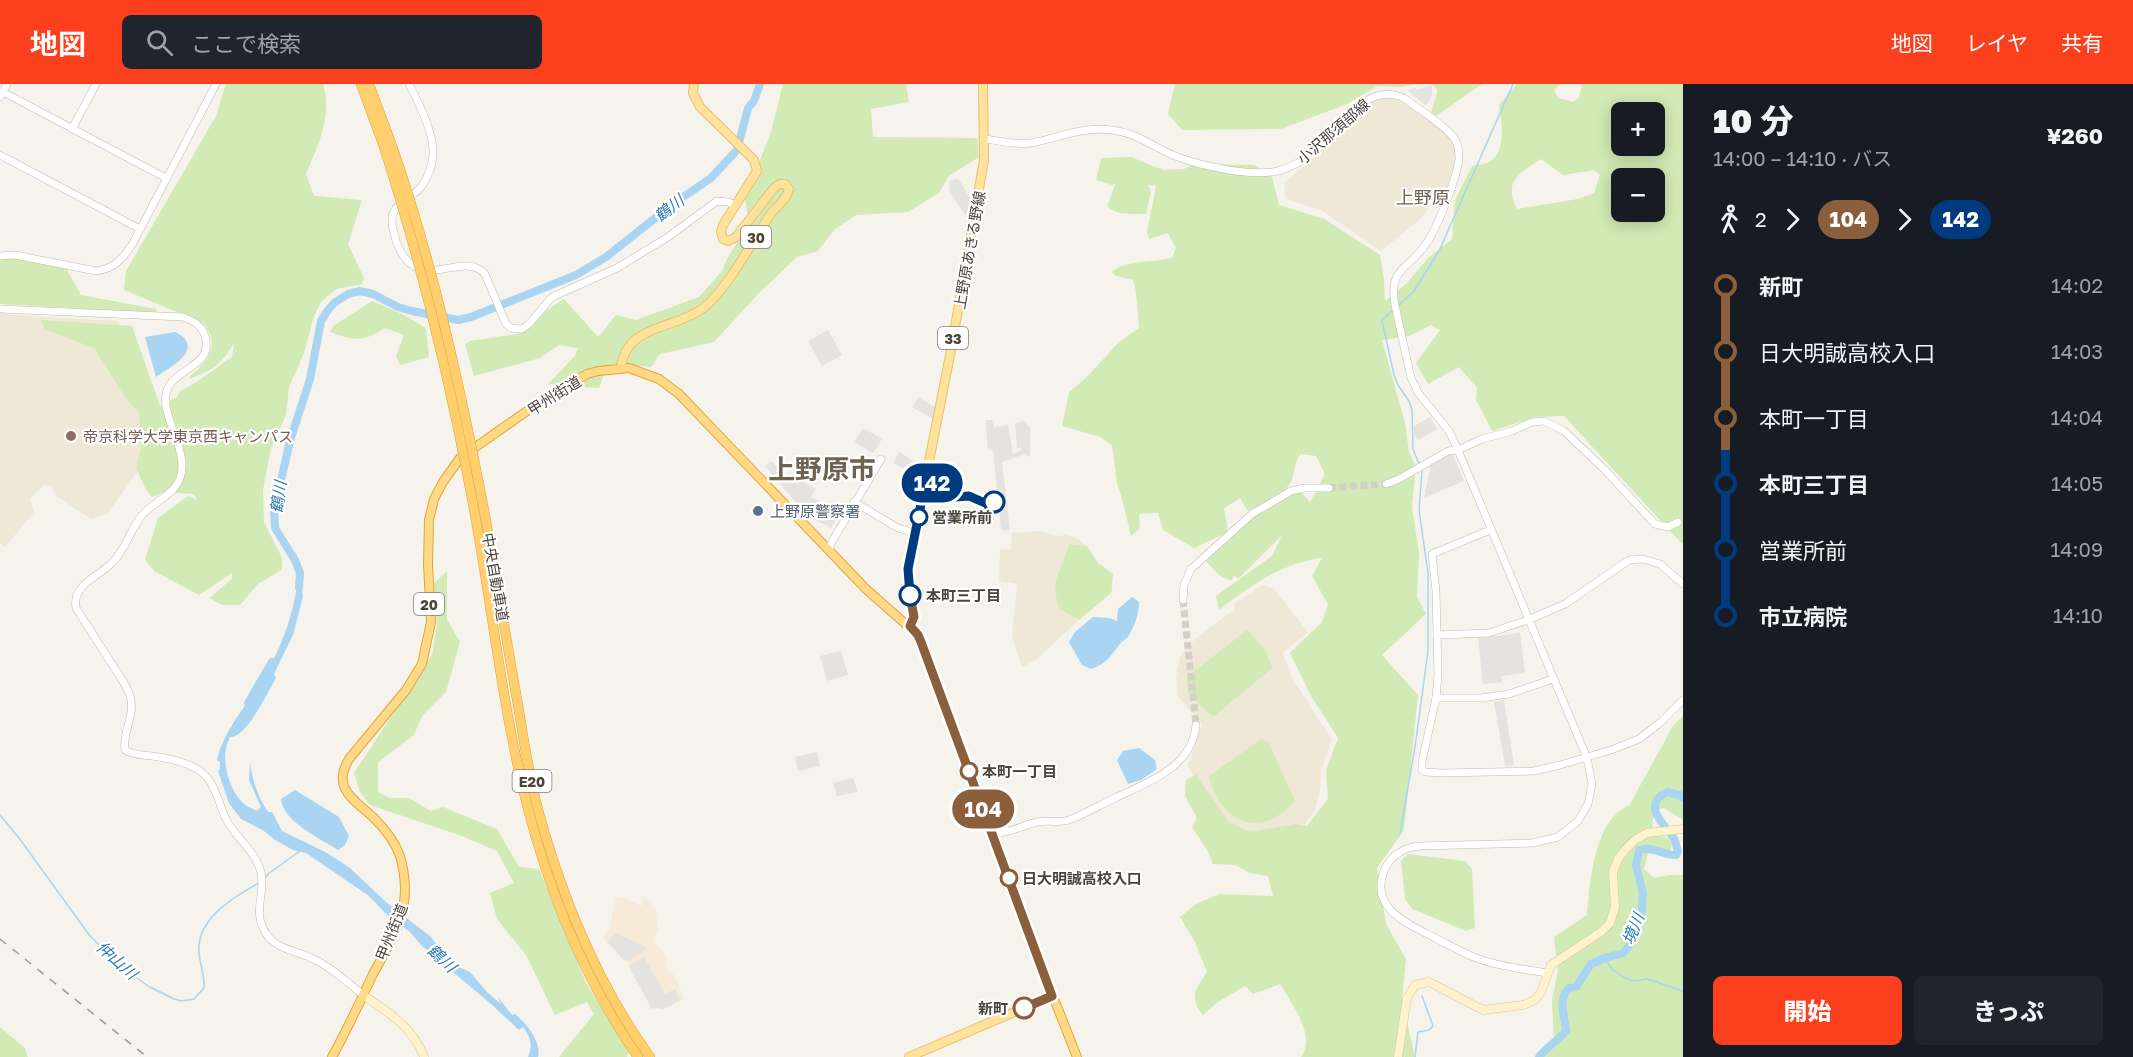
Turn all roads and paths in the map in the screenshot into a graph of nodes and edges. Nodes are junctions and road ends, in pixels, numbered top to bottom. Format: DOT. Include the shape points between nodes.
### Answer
graph roads {
  1 [pos="7,84"];
  2 [pos="96,84"];
  3 [pos="216,84"];
  4 [pos="361,84"];
  5 [pos="369,84"];
  6 [pos="409,84"];
  7 [pos="693,84"];
  8 [pos="983,84"];
  9 [pos="1,94"];
  10 [pos="72,129"];
  11 [pos="985,138"];
  12 [pos="387,145"];
  13 [pos="0,155"];
  14 [pos="166,178"];
  15 [pos="735,205"];
  16 [pos="140,229"];
  17 [pos="0,256"];
  18 [pos="0,309"];
  19 [pos="621,368"];
  20 [pos="1458,450"];
  21 [pos="881,459"];
  22 [pos="926,479"];
  23 [pos="1386,484"];
  24 [pos="475,486"];
  25 [pos="1329,488"];
  26 [pos="854,502"];
  27 [pos="994,502"];
  28 [pos="1678,522"];
  29 [pos="1490,530"];
  30 [pos="916,533"];
  31 [pos="830,551"];
  32 [pos="1683,584"];
  33 [pos="1183,600"];
  34 [pos="1528,620"];
  35 [pos="910,626"];
  36 [pos="1437,635"];
  37 [pos="1553,679"];
  38 [pos="1436,698"];
  39 [pos="1683,700"];
  40 [pos="1196,725"];
  41 [pos="1587,758"];
  42 [pos="1683,829"];
  43 [pos="993,834"];
  44 [pos="1547,973"];
  45 [pos="363,995"];
  46 [pos="1052,996"];
  47 [pos="332,1057"];
  48 [pos="424,1057"];
  49 [pos="638,1057"];
  50 [pos="650,1057"];
  51 [pos="909,1057"];
  52 [pos="1077,1057"];
  53 [pos="1398,1057"];
  1 -- 9 [label="street"];
  2 -- 10 [label="street"];
  3 -- 14 [label="street"];
  4 -- 12 [label="highway, 中央自動車道 / E20"];
  5 -- 12 [label="highway, 中央自動車道 / E20"];
  6 -- 15 [label="street" via="423,115 433,154 423,184 398,204 392,216 397,246 408,263 419,269 474,267 484,274 511,328 522,329 552,297 617,268 717,201"];
  7 -- 15 [label="main road, 30" via="696,101 754,160 757,171"];
  8 -- 11 [label="main road, 上野原あきる野線 / 33"];
  9 -- 10 [label="street"];
  10 -- 14 [label="street"];
  11 -- 20 [label="street, 小沢那須部線" via="1022,144 1077,130 1109,130 1131,134 1190,161 1266,172 1300,162 1373,97 1390,94 1405,98 1452,136 1458,146 1453,180 1431,237 1403,266 1393,294 1411,378"];
  11 -- 22 [label="main road, 上野原あきる野線 / 33" via="978,200"];
  12 -- 24 [label="highway, 中央自動車道 / E20, bridge" via="412,207 434,288 458,383"];
  13 -- 16 [label="street"];
  14 -- 16 [label="street"];
  15 -- 19 [label="main road, 30" via="721,231 728,241 736,237 774,188 785,183 789,189 706,306 634,339 623,355"];
  16 -- 17 [label="street" via="123,257 101,270 15,255"];
  18 -- 45 [label="street" via="183,317 195,322 203,332 206,348 202,358 175,379 166,393 183,462 179,481 143,514 117,557 82,587 75,603 130,696 125,750 173,760 200,771 212,784 226,819 261,872 261,924 272,941 312,958"];
  19 -- 31 [label="highway, 甲州街道 / 20" via="650,374 669,386"];
  19 -- 45 [label="highway, 甲州街道 / 20" via="587,374 482,441 453,466 434,499 428,532 431,622 425,656 415,677 349,759 343,773 347,794 380,824 394,843 400,856 405,895 387,948"];
  20 -- 23 [label="street" via="1448,451"];
  20 -- 28 [label="street" via="1532,422 1551,423 1604,469 1655,524 1668,527"];
  20 -- 29 [label="street, 小沢那須部線"];
  21 -- 26 [label="street"];
  22 -- 27 [label="street" via="956,497"];
  22 -- 30 [label="main road, 上野原あきる野線 / 33"];
  24 -- 49 [label="highway, 中央自動車道 / E20" via="517,758 541,856 589,975"];
  24 -- 50 [label="highway, 中央自動車道 / E20" via="546,838 589,953"];
  25 -- 33 [label="street" via="1291,491 1252,514 1191,569"];
  26 -- 30 [label="street" via="898,528"];
  26 -- 31 [label="street"];
  29 -- 34 [label="street, 小沢那須部線"];
  29 -- 36 [label="street" via="1432,554"];
  30 -- 35 [label="main road, 上野原あきる野線 / 33" via="908,569 914,617"];
  31 -- 35 [label="highway, 甲州街道 / 20"];
  32 -- 34 [label="street" via="1660,564 1629,560 1565,604"];
  34 -- 36 [label="street" via="1489,633"];
  34 -- 37 [label="street, 小沢那須部線"];
  35 -- 43 [label="highway, 甲州街道 / 20" via="921,642"];
  36 -- 38 [label="street"];
  37 -- 38 [label="street" via="1509,694"];
  37 -- 41 [label="street, 小沢那須部線"];
  38 -- 41 [label="street" via="1421,767 1425,772 1534,771"];
  39 -- 41 [label="street" via="1639,739"];
  40 -- 43 [label="street" via="1185,754 1160,777 1068,820 1041,821 1009,833"];
  41 -- 44 [label="street, 小沢那須部線" via="1592,784 1588,804 1578,821 1558,837 1532,843 1414,846 1395,855 1382,877 1385,903 1404,921 1480,960"];
  42 -- 44 [label="main road" via="1640,836 1618,859 1612,878 1615,913 1606,928 1555,962"];
  43 -- 46 [label="highway, 甲州街道 / 20"];
  44 -- 53 [label="main road" via="1535,1000 1490,1010 1478,1008 1429,982 1415,985 1407,998"];
  45 -- 47 [label="highway, 甲州街道 / 20"];
  45 -- 48 [label="main road" via="406,1027"];
  46 -- 51 [label="main road"];
  46 -- 52 [label="highway, 甲州街道 / 20"];
}
